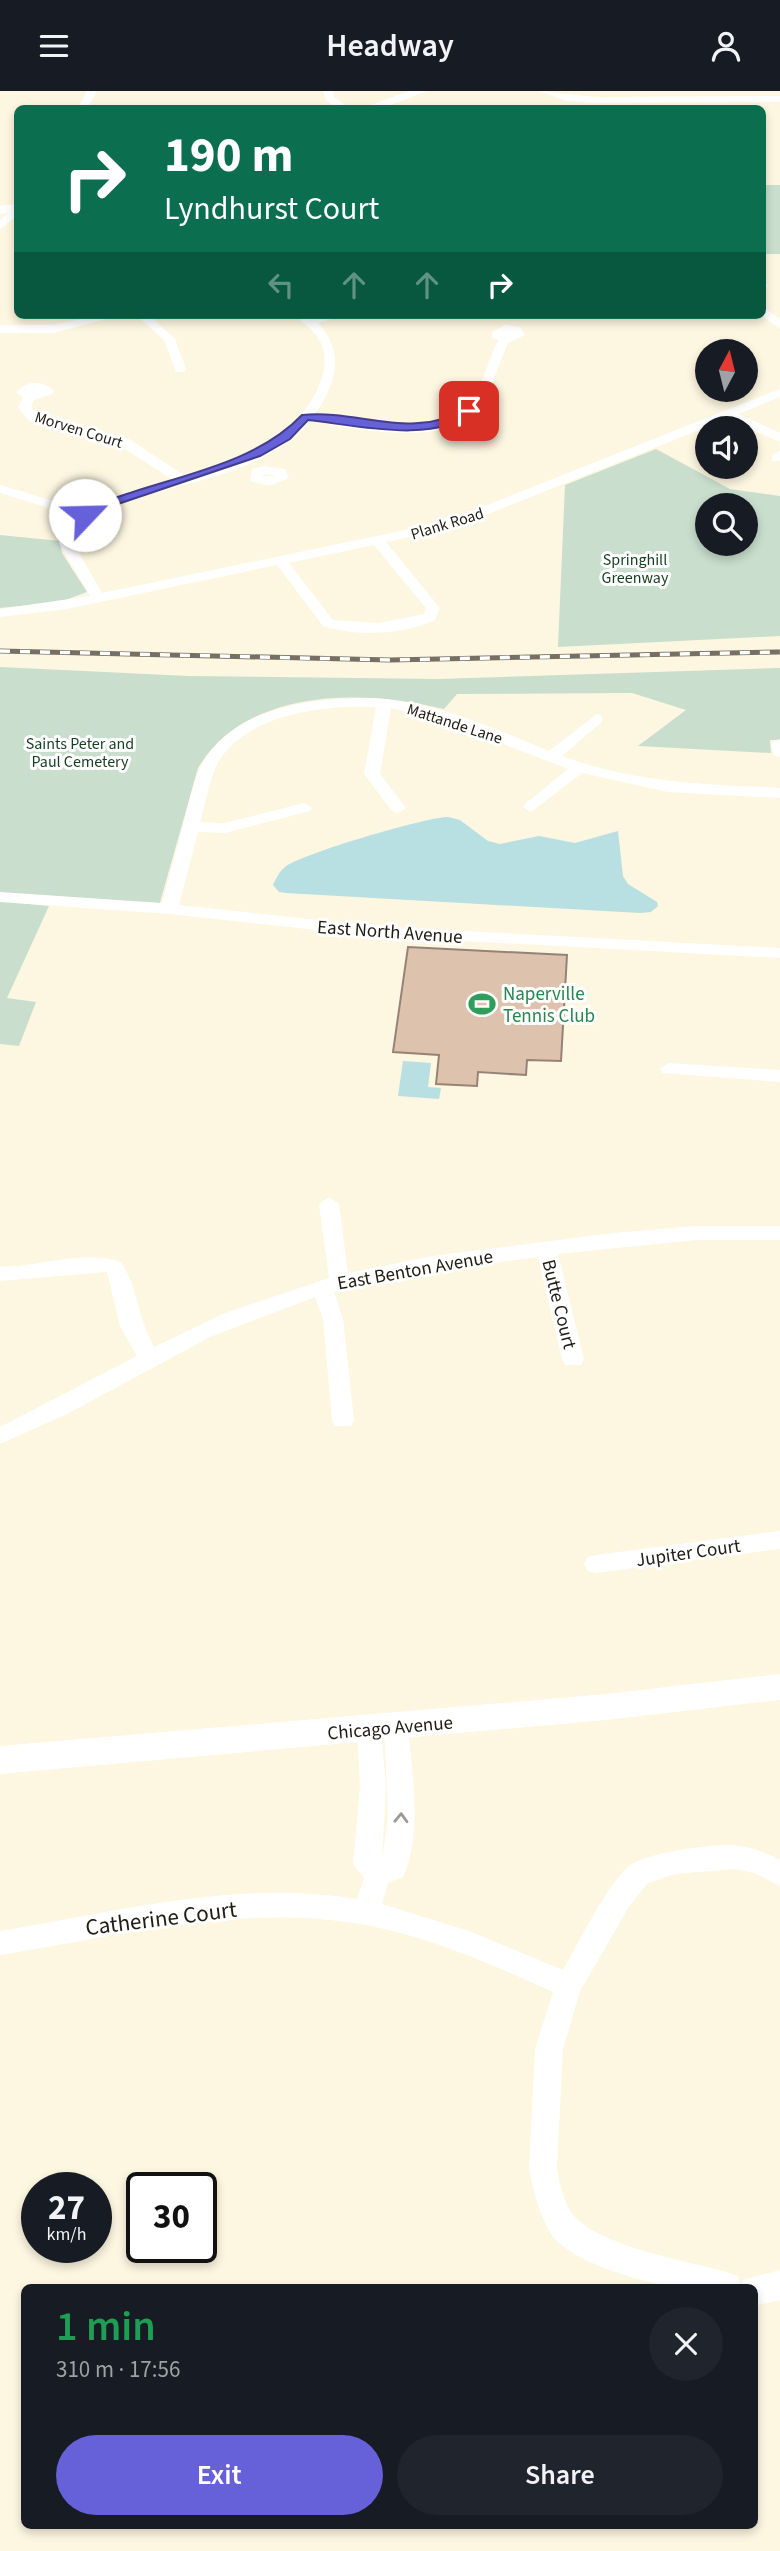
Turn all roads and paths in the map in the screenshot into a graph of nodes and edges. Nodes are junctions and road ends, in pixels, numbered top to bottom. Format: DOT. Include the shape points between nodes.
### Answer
graph roads {
  1 [pos="77,91"];
  2 [pos="91,91"];
  3 [pos="328,91"];
  4 [pos="421,91"];
  5 [pos="544,91"];
  6 [pos="780,99"];
  7 [pos="608,100"];
  8 [pos="339,105"];
  9 [pos="378,105"];
  10 [pos="14,212"];
  11 [pos="0,226"];
  12 [pos="766,313"];
  13 [pos="98,319"];
  14 [pos="146,319"];
  15 [pos="306,319"];
  16 [pos="780,325"];
  17 [pos="0,329"];
  18 [pos="504,338"];
  19 [pos="188,374"];
  20 [pos="780,393"];
  21 [pos="30,397"];
  22 [pos="729,415"];
  23 [pos="306,417"];
  24 [pos="780,438"];
  25 [pos="242,459"];
  26 [pos="260,471"];
  27 [pos="182,480"];
  28 [pos="0,489"];
  29 [pos="85,515"];
  30 [pos="378,541"];
  31 [pos="281,561"];
  32 [pos="98,598"];
  33 [pos="0,613"];
  34 [pos="384,703"];
  35 [pos="597,719"];
  36 [pos="779,744"];
  37 [pos="780,752"];
  38 [pos="552,756"];
  39 [pos="580,767"];
  40 [pos="780,793"];
  41 [pos="531,807"];
  42 [pos="304,808"];
  43 [pos="398,808"];
  44 [pos="191,827"];
  45 [pos="0,897"];
  46 [pos="169,909"];
  47 [pos="780,953"];
  48 [pos="669,1069"];
  49 [pos="780,1076"];
  50 [pos="329,1204"];
  51 [pos="780,1233"];
  52 [pos="546,1248"];
  53 [pos="0,1274"];
  54 [pos="331,1284"];
  55 [pos="150,1359"];
  56 [pos="573,1359"];
  57 [pos="344,1420"];
  58 [pos="0,1436"];
  59 [pos="780,1540"];
  60 [pos="596,1564"];
  61 [pos="780,1687"];
  62 [pos="383,1728"];
  63 [pos="0,1761"];
  64 [pos="780,1874"];
  65 [pos="366,1912"];
  66 [pos="0,1943"];
  67 [pos="568,1986"];
  68 [pos="716,2284"];
  69 [pos="780,2285"];
  70 [pos="758,2290"];
  1 -- 2 [label="street"];
  3 -- 8 [label="street"];
  4 -- 9 [label="main road"];
  5 -- 7 [label="street" via="567,98"];
  6 -- 7 [label="street"];
  10 -- 11 [label="street"];
  12 -- 16 [label="street"];
  13 -- 17 [label="street" via="53,330"];
  14 -- 19 [label="street" via="169,339"];
  15 -- 23 [label="street" via="327,342 331,364"];
  18 -- 23 [label="street" via="472,406 456,420 414,428"];
  20 -- 22 [label="street, Plank Road"];
  21 -- 27 [label="street, Morven Court" via="24,407 34,418 113,437"];
  22 -- 24 [label="street"];
  22 -- 30 [label="street, Plank Road" via="460,521"];
  23 -- 25 [label="street" via="281,441"];
  25 -- 26 [label="street"];
  25 -- 27 [label="street"];
  27 -- 29 [label="street"];
  28 -- 29 [label="street"];
  29 -- 32 [label="street" via="70,529 66,543"];
  30 -- 31 [label="street, Plank Road"];
  30 -- 31 [label="street" via="433,608 430,617 348,629 334,626"];
  31 -- 32 [label="street, Plank Road"];
  32 -- 33 [label="street, Plank Road"];
  34 -- 38 [label="street, Mattande Lane" via="441,715"];
  34 -- 43 [label="street" via="372,774"];
  34 -- 44 [label="street, Mattande Lane" via="303,709 245,729 210,761"];
  35 -- 38 [label="street"];
  36 -- 37 [label="street"];
  38 -- 39 [label="street, Mattande Lane"];
  39 -- 40 [label="street, Mattande Lane" via="659,786"];
  39 -- 41 [label="street"];
  42 -- 44 [label="street" via="225,828"];
  44 -- 46 [label="street, Mattande Lane"];
  45 -- 46 [label="street, East North Avenue"];
  46 -- 47 [label="street, East North Avenue" via="373,931"];
  48 -- 49 [label="street"];
  50 -- 54 [label="street" via="336,1266"];
  51 -- 52 [label="street, East Benton Avenue" via="708,1232"];
  52 -- 54 [label="street, East Benton Avenue" via="396,1269"];
  52 -- 56 [label="street, Butte Court"];
  53 -- 55 [label="street" via="103,1263 114,1267 131,1326"];
  54 -- 55 [label="street, East Benton Avenue" via="230,1319"];
  54 -- 57 [label="street"];
  55 -- 58 [label="street, East Benton Avenue" via="80,1400"];
  59 -- 60 [label="street, Jupiter Court"];
  61 -- 62 [label="main road, Chicago Avenue"];
  62 -- 63 [label="main road, Chicago Avenue"];
  62 -- 65 [label="street" via="402,1816 400,1843 394,1869 378,1874"];
  64 -- 67 [label="street" via="759,1862 735,1857 675,1862 639,1874"];
  65 -- 66 [label="street, Catherine Court" via="240,1906"];
  65 -- 67 [label="street, Catherine Court" via="475,1945"];
  67 -- 68 [label="street" via="549,2049 543,2167 549,2199 564,2227 592,2247"];
  69 -- 70 [label="street"];
}
